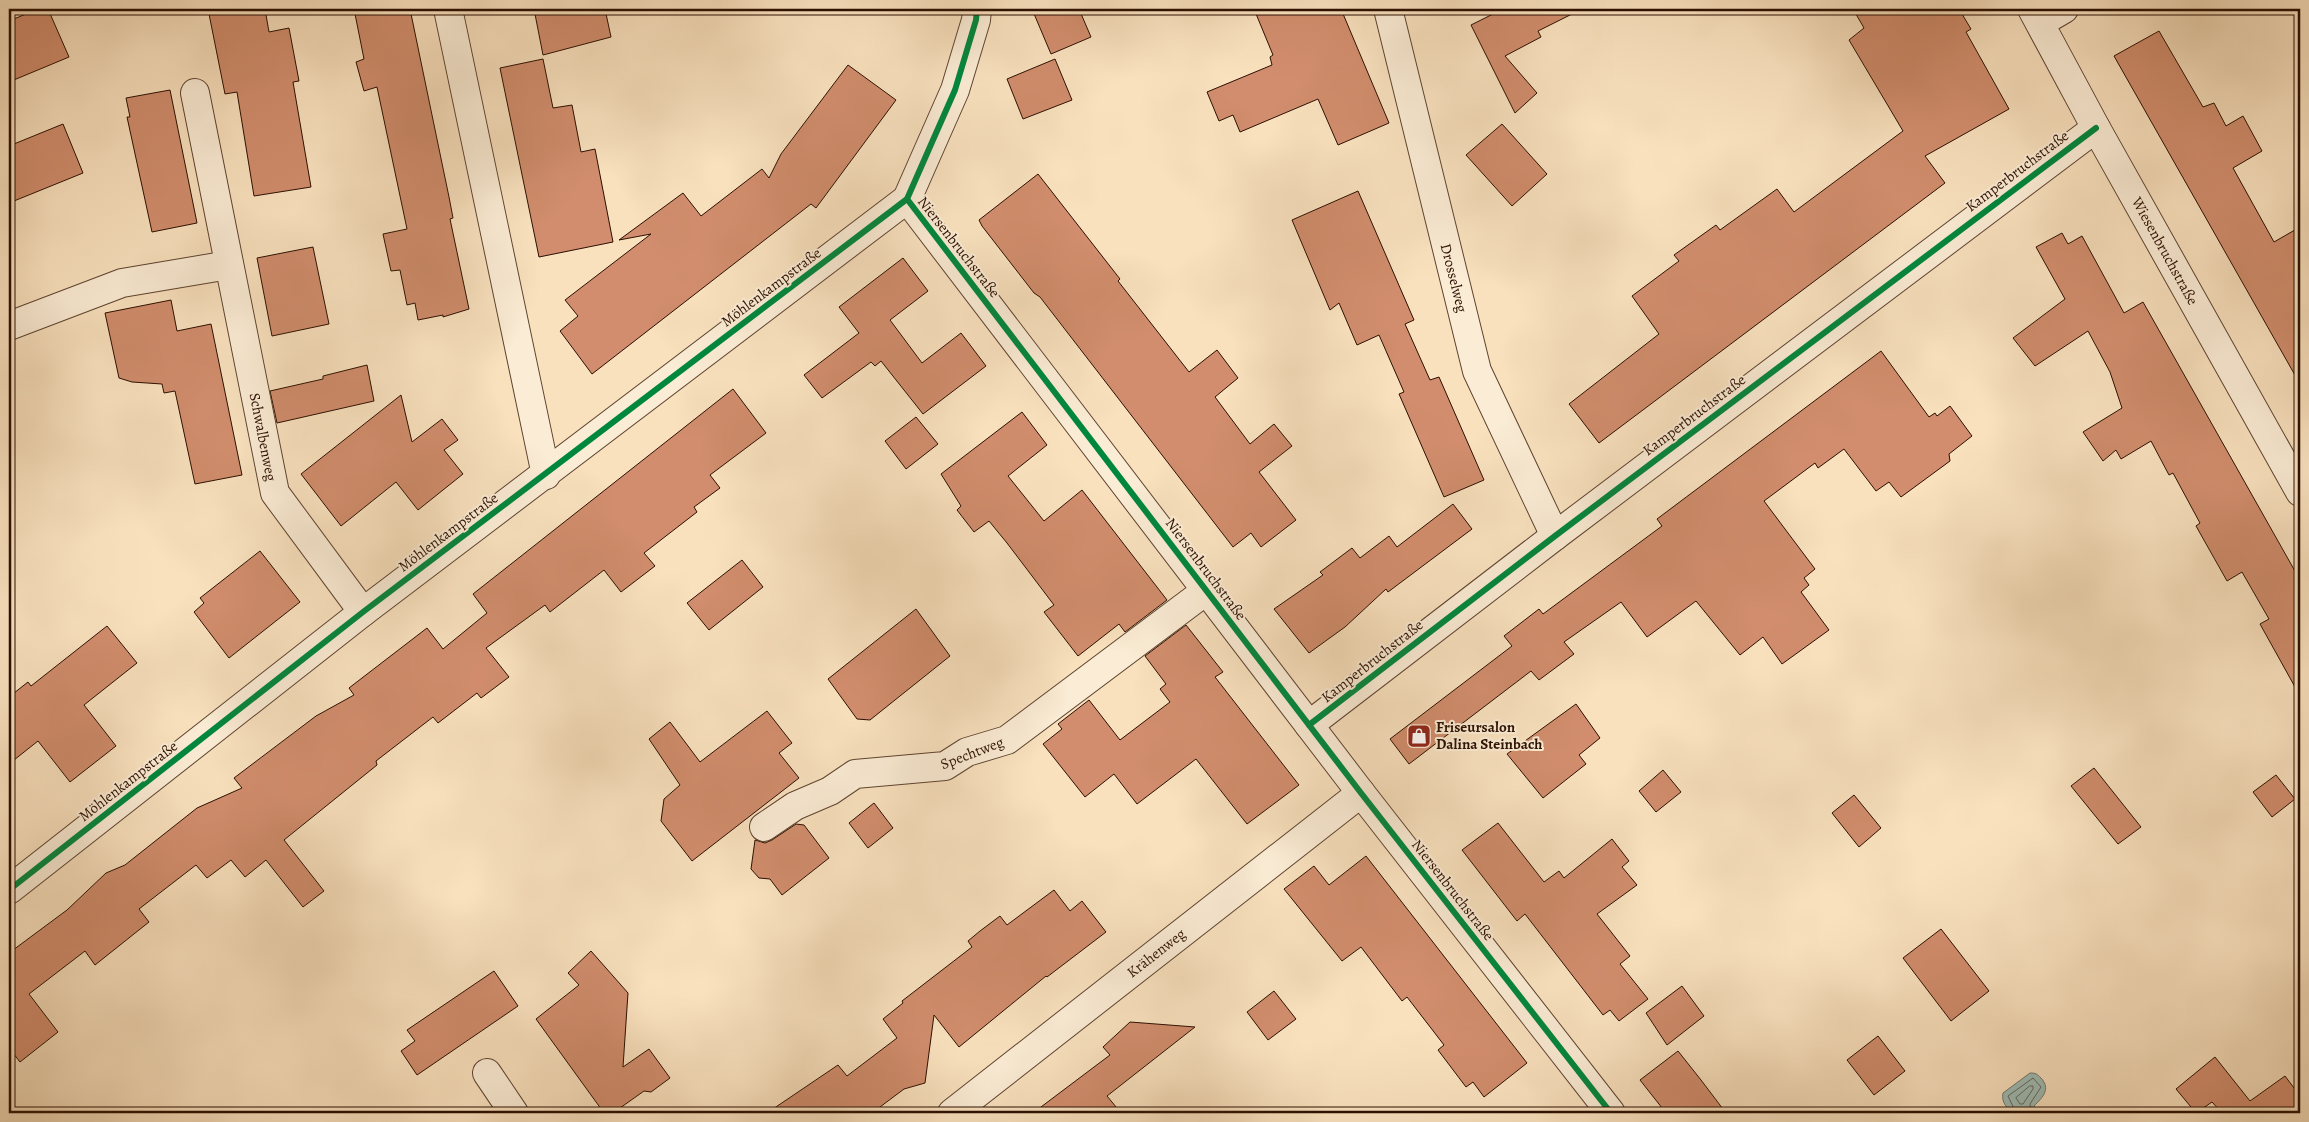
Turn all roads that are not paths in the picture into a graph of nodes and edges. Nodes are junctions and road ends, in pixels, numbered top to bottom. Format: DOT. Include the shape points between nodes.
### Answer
graph roads {
  1 [pos="448,9"];
  2 [pos="977,9"];
  3 [pos="1388,9"];
  4 [pos="2064,9"];
  5 [pos="2036,16"];
  6 [pos="195,93"];
  7 [pos="2096,128"];
  8 [pos="907,199"];
  9 [pos="229,265"];
  10 [pos="9,326"];
  11 [pos="546,475"];
  12 [pos="2300,492"];
  13 [pos="1555,536"];
  14 [pos="1207,590"];
  15 [pos="363,612"];
  16 [pos="1309,725"];
  17 [pos="1361,792"];
  18 [pos="764,827"];
  19 [pos="9,890"];
  20 [pos="486,1073"];
  21 [pos="514,1113"];
  22 [pos="952,1113"];
  23 [pos="1611,1113"];
  1 -- 11 [label="street"];
  2 -- 8 [label="street, Niersenbruchstraße" via="955,90"];
  3 -- 13 [label="street, Drosselweg" via="1477,371"];
  4 -- 5 [label="street"];
  5 -- 7 [label="street, Wiesenbruchstraße"];
  6 -- 9 [label="street, Schwalbenweg"];
  7 -- 12 [label="street, Wiesenbruchstraße"];
  7 -- 13 [label="street, Kamperbruchstraße"];
  8 -- 11 [label="street, Möhlenkampstraße"];
  8 -- 14 [label="street, Niersenbruchstraße"];
  9 -- 10 [label="street" via="122,283"];
  9 -- 15 [label="street, Schwalbenweg" via="275,493"];
  11 -- 15 [label="street, Möhlenkampstraße"];
  13 -- 16 [label="street, Kamperbruchstraße"];
  14 -- 16 [label="street, Niersenbruchstraße"];
  14 -- 18 [label="street, Spechtweg" via="1007,740 967,752 945,766 854,774"];
  15 -- 19 [label="street, Möhlenkampstraße"];
  16 -- 17 [label="street, Niersenbruchstraße"];
  17 -- 22 [label="street, Krähenweg"];
  17 -- 23 [label="street, Niersenbruchstraße"];
  20 -- 21 [label="street"];
}
